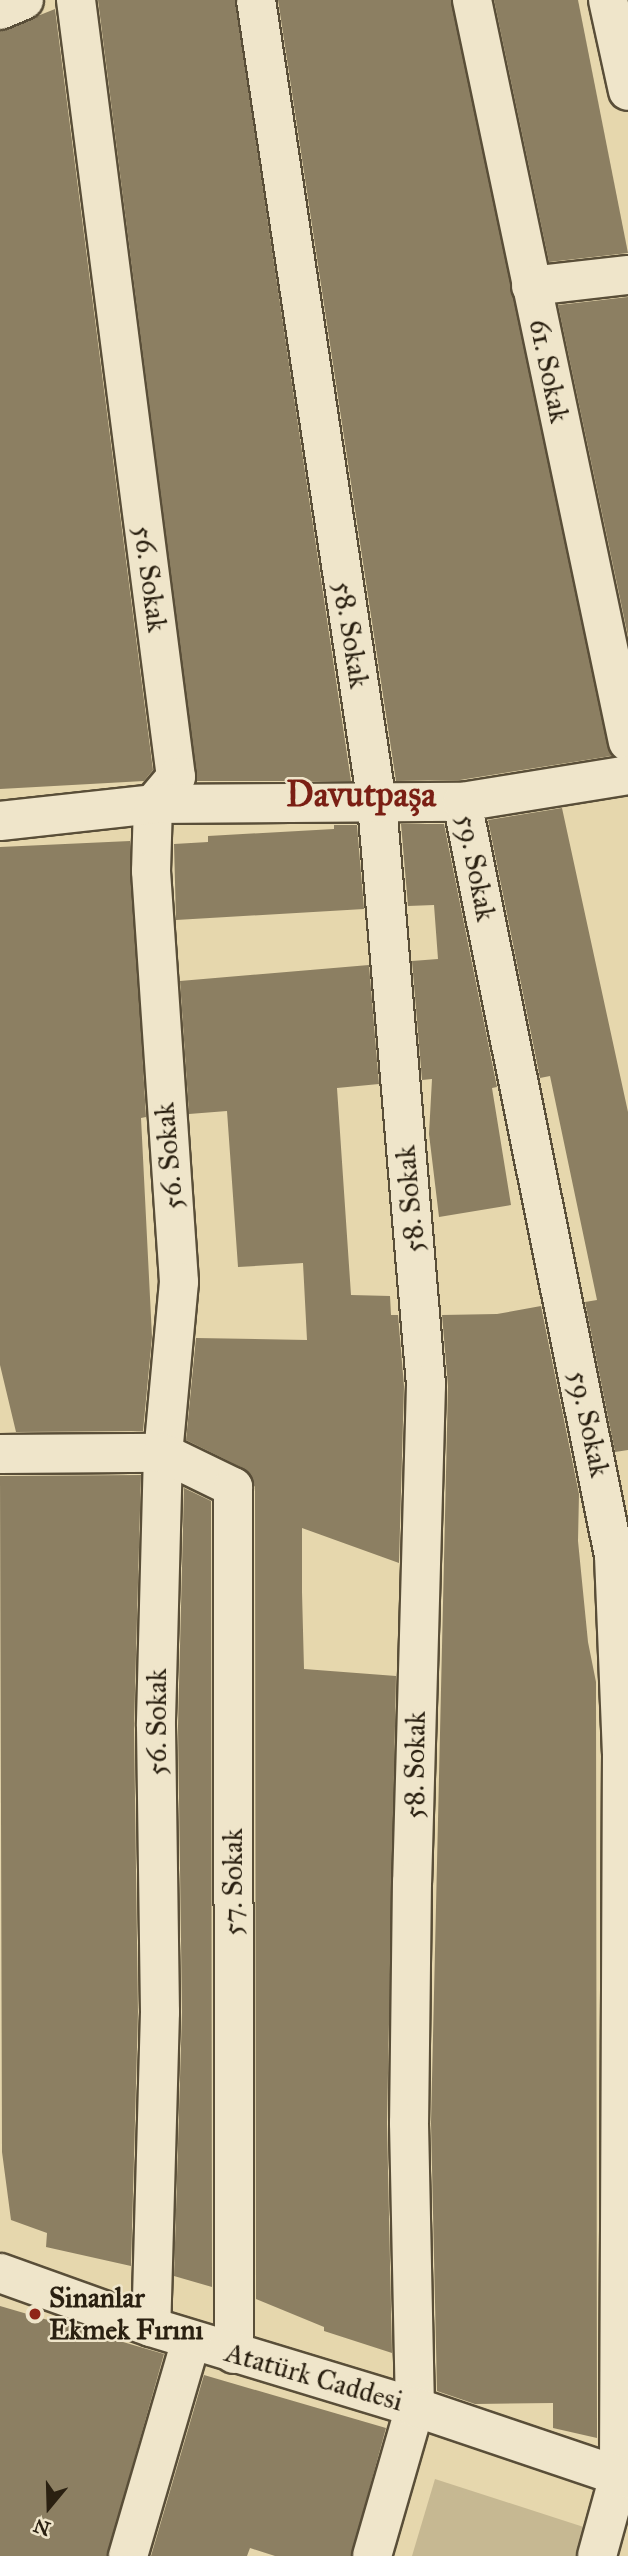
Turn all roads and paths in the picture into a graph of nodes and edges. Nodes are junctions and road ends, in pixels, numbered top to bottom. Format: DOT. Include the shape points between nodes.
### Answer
graph roads {
  1 [pos="24,0"];
  2 [pos="76,0"];
  3 [pos="256,0"];
  4 [pos="472,0"];
  5 [pos="613,1"];
  6 [pos="0,10"];
  7 [pos="628,91"];
  8 [pos="628,275"];
  9 [pos="531,286"];
  10 [pos="628,742"];
  11 [pos="628,775"];
  12 [pos="462,802"];
  13 [pos="153,804"];
  14 [pos="377,804"];
  15 [pos="0,821"];
  16 [pos="163,1453"];
  17 [pos="0,1454"];
  18 [pos="617,1494"];
  19 [pos="0,2273"];
  20 [pos="151,2327"];
  21 [pos="191,2340"];
  22 [pos="234,2354"];
  23 [pos="415,2407"];
  24 [pos="624,2478"];
  25 [pos="128,2556"];
  26 [pos="372,2556"];
  27 [pos="597,2556"];
  1 -- 6 [label="street"];
  2 -- 13 [label="street, 56. Sokak" via="177,777"];
  3 -- 14 [label="street, 58. Sokak"];
  4 -- 9 [label="street, 61. Sokak"];
  5 -- 7 [label="street"];
  8 -- 9 [label="street"];
  9 -- 10 [label="street, 61. Sokak"];
  11 -- 12 [label="street"];
  12 -- 14 [label="street"];
  12 -- 18 [label="street, 59. Sokak"];
  13 -- 14 [label="street"];
  13 -- 15 [label="street"];
  13 -- 16 [label="street, 56. Sokak" via="151,872 162,1082 179,1282"];
  14 -- 23 [label="street, 58. Sokak" via="426,1385 412,1896"];
  16 -- 17 [label="street"];
  16 -- 20 [label="street, 56. Sokak" via="156,1726 160,2012"];
  16 -- 22 [label="street, 57. Sokak" via="233,1487"];
  18 -- 24 [label="street, 59. Sokak"];
  19 -- 20 [label="street, Atatürk Caddesi"];
  20 -- 21 [label="street, Atatürk Caddesi"];
  21 -- 22 [label="street, Atatürk Caddesi"];
  21 -- 25 [label="street"];
  22 -- 23 [label="street, Atatürk Caddesi"];
  23 -- 24 [label="street, Atatürk Caddesi"];
  23 -- 26 [label="street, 58. Sokak"];
  24 -- 27 [label="street, 59. Sokak"];
}
